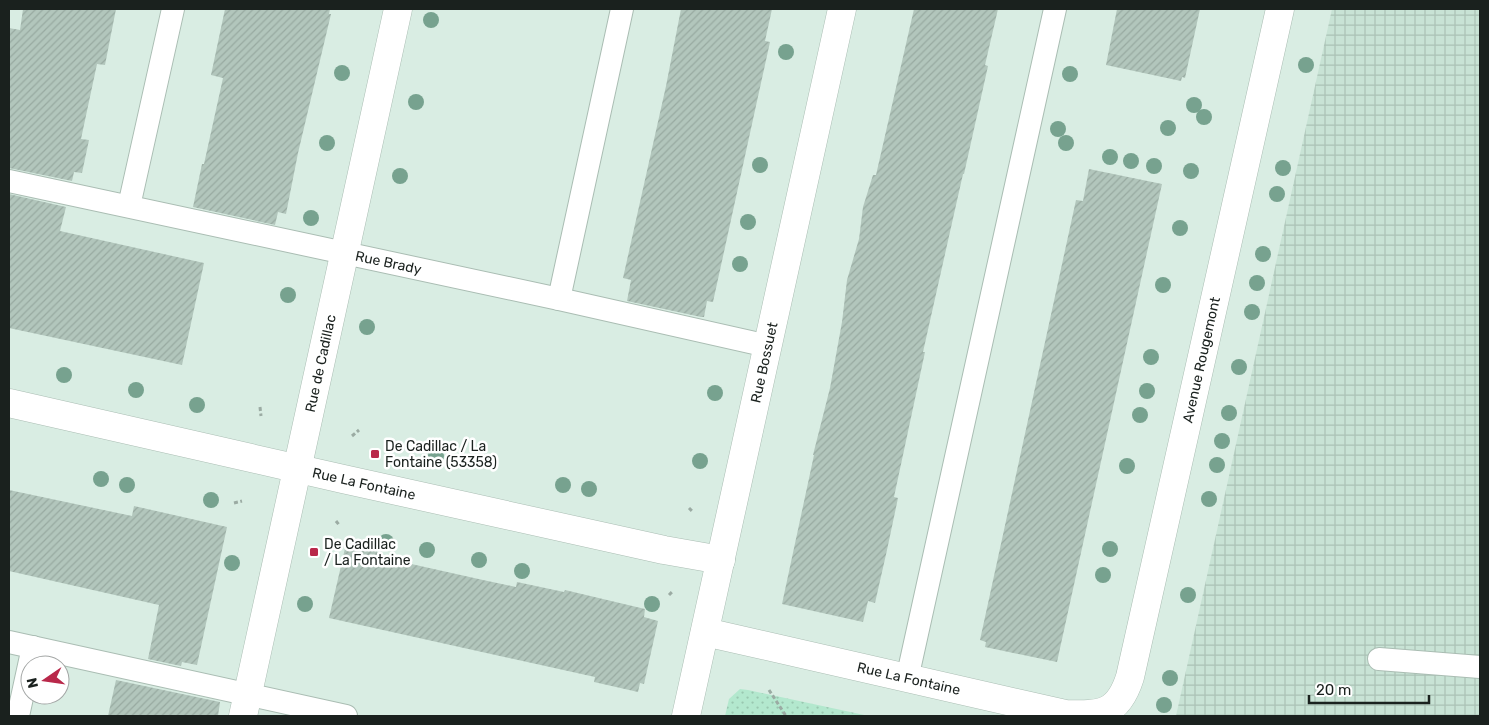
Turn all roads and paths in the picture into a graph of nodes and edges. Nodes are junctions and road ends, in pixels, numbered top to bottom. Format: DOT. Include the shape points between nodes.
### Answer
graph roads {
  1 [pos="173,9"];
  2 [pos="398,9"];
  3 [pos="622,9"];
  4 [pos="842,9"];
  5 [pos="1055,9"];
  6 [pos="1280,9"];
  7 [pos="9,181"];
  8 [pos="129,206"];
  9 [pos="345,254"];
  10 [pos="558,299"];
  11 [pos="768,346"];
  12 [pos="9,403"];
  13 [pos="260,407"];
  14 [pos="261,416"];
  15 [pos="359,430"];
  16 [pos="352,436"];
  17 [pos="297,469"];
  18 [pos="242,501"];
  19 [pos="234,503"];
  20 [pos="336,521"];
  21 [pos="340,526"];
  22 [pos="721,560"];
  23 [pos="704,632"];
  24 [pos="9,642"];
  25 [pos="33,647"];
  26 [pos="1379,659"];
  27 [pos="1480,668"];
  28 [pos="907,679"];
  29 [pos="769,690"];
  30 [pos="245,705"];
  31 [pos="1112,708"];
  32 [pos="18,716"];
  33 [pos="346,716"];
  34 [pos="686,716"];
  35 [pos="786,716"];
  1 -- 8 [label="lane"];
  2 -- 9 [label="street, Rue de Cadillac"];
  3 -- 10 [label="lane"];
  4 -- 11 [label="street, Rue Bossuet"];
  5 -- 28 [label="lane"];
  6 -- 31 [label="street, Avenue Rougemont" via="1130,677 1125,693"];
  7 -- 8 [label="lane, Rue Brady"];
  8 -- 9 [label="lane, Rue Brady"];
  9 -- 10 [label="lane, Rue Brady"];
  9 -- 17 [label="street, Rue de Cadillac"];
  10 -- 11 [label="lane, Rue Brady"];
  11 -- 22 [label="street, Rue Bossuet"];
  12 -- 17 [label="street, Rue La Fontaine"];
  13 -- 14 [label="path"];
  15 -- 16 [label="path"];
  17 -- 22 [label="street, Rue La Fontaine"];
  17 -- 30 [label="street, Rue de Cadillac"];
  18 -- 19 [label="path"];
  20 -- 21 [label="path"];
  22 -- 23 [label="street, Rue Bossuet"];
  23 -- 28 [label="street, Rue La Fontaine"];
  23 -- 34 [label="street, Rue Bossuet"];
  24 -- 25 [label="lane"];
  25 -- 30 [label="lane"];
  25 -- 32 [label="lane"];
  26 -- 27 [label="lane"];
  28 -- 31 [label="street, Rue La Fontaine" via="1065,714 1092,714"];
  29 -- 35 [label="path"];
  30 -- 33 [label="lane"];
}
